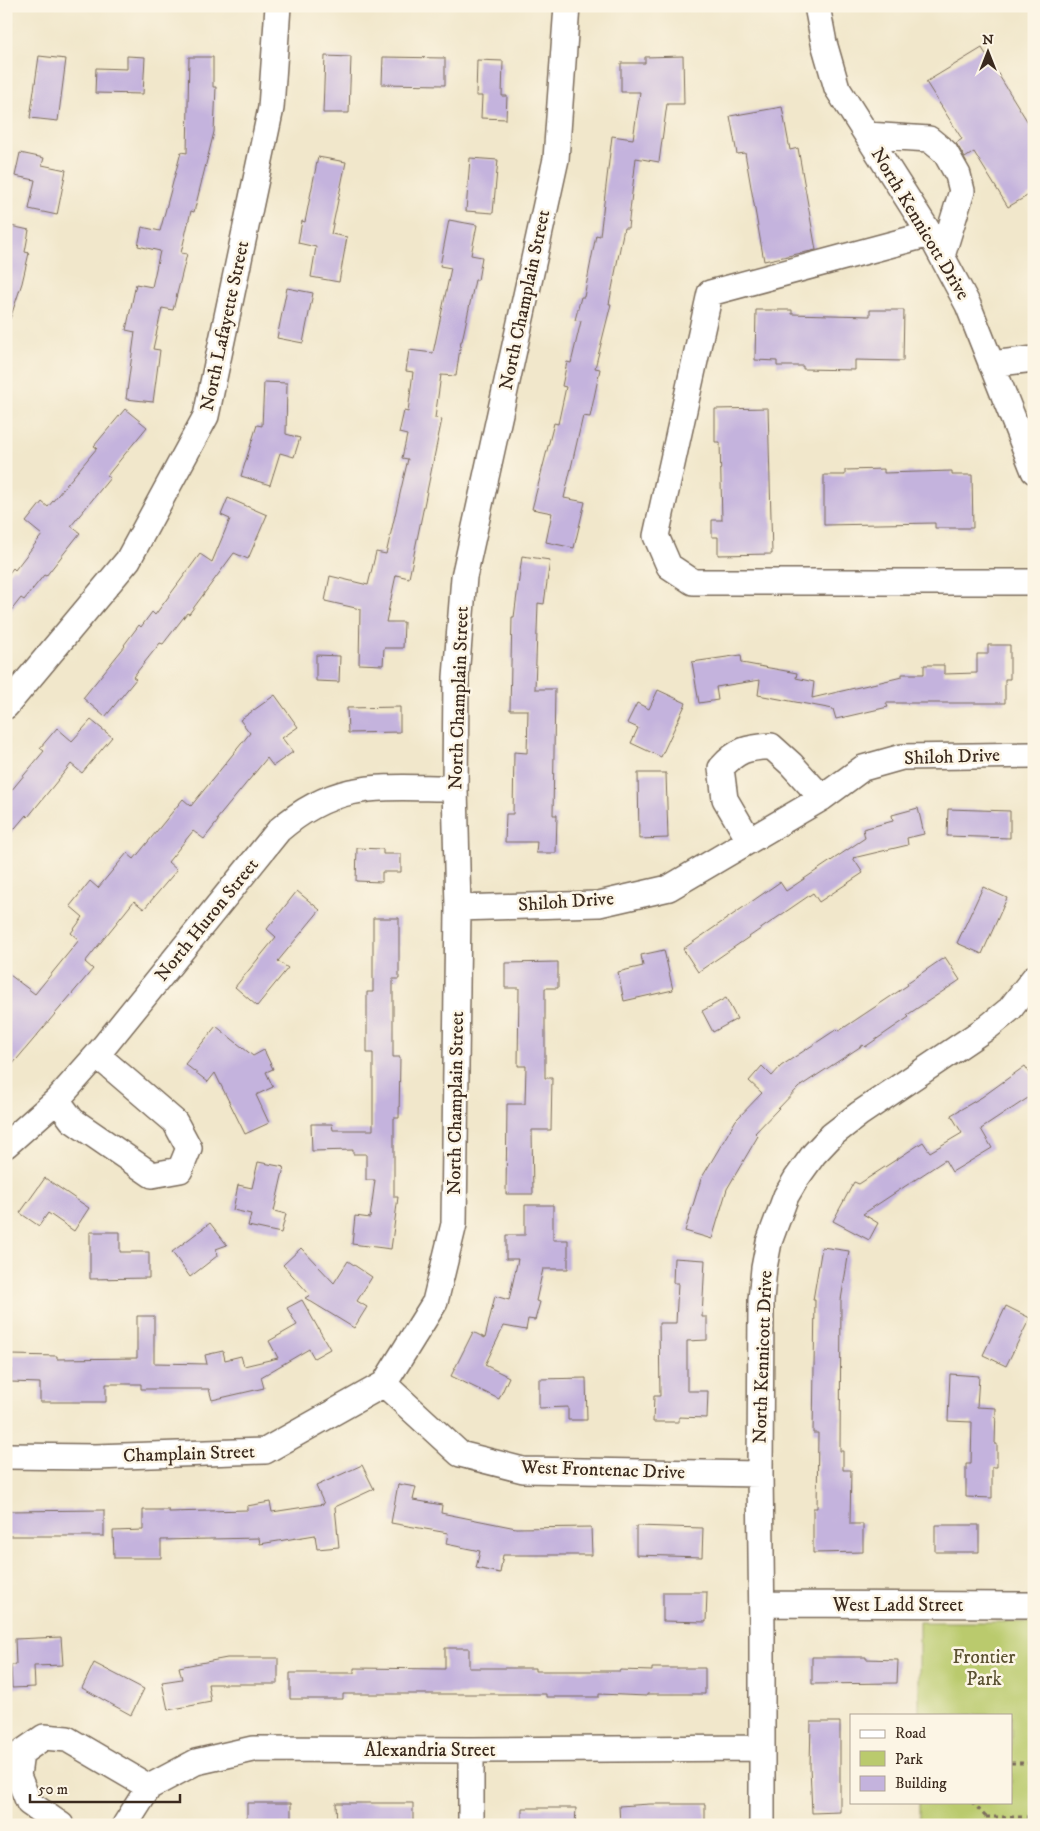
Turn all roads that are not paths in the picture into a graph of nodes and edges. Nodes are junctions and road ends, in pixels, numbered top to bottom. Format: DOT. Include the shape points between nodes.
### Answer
graph roads {
  1 [pos="278,6"];
  2 [pos="567,6"];
  3 [pos="816,6"];
  4 [pos="867,135"];
  5 [pos="930,234"];
  6 [pos="942,256"];
  7 [pos="1034,359"];
  8 [pos="992,364"];
  9 [pos="1034,471"];
  10 [pos="1034,582"];
  11 [pos="6,706"];
  12 [pos="1034,755"];
  13 [pos="455,788"];
  14 [pos="822,798"];
  15 [pos="750,840"];
  16 [pos="458,908"];
  17 [pos="1034,978"];
  18 [pos="97,1056"];
  19 [pos="57,1100"];
  20 [pos="6,1144"];
  21 [pos="384,1384"];
  22 [pos="6,1456"];
  23 [pos="760,1474"];
  24 [pos="762,1604"];
  25 [pos="1034,1605"];
  26 [pos="762,1748"];
  27 [pos="471,1750"];
  28 [pos="149,1787"];
  29 [pos="61,1825"];
  30 [pos="125,1825"];
  31 [pos="471,1825"];
  32 [pos="762,1825"];
  1 -- 11 [label="street, North Lafayette Street" via="271,108 206,416 128,560"];
  2 -- 13 [label="street, North Champlain Street" via="556,158 464,578 456,677"];
  3 -- 4 [label="street, North Kennicott Drive" via="837,88"];
  4 -- 5 [label="street, North Kennicott Drive"];
  4 -- 6 [label="street" via="928,138 945,152 958,175 962,191"];
  5 -- 6 [label="street, North Kennicott Drive"];
  5 -- 10 [label="street" via="710,293 656,536 669,566 693,582"];
  6 -- 8 [label="street, North Kennicott Drive" via="968,304"];
  7 -- 8 [label="street"];
  8 -- 9 [label="street, North Kennicott Drive"];
  12 -- 14 [label="street, Shiloh Drive" via="902,756 863,768"];
  13 -- 16 [label="street, North Champlain Street"];
  13 -- 18 [label="street, North Huron Street" via="351,791 317,803 296,816 279,830"];
  14 -- 15 [label="street, Shiloh Drive"];
  14 -- 15 [label="street" via="771,746 733,754 721,768 722,786 725,799"];
  15 -- 16 [label="street, Shiloh Drive" via="669,888 598,904"];
  16 -- 21 [label="street, North Champlain Street" via="454,1224 435,1302"];
  17 -- 23 [label="street, North Kennicott Drive" via="1010,1009 988,1027 832,1135 814,1154 786,1196 769,1242 761,1300"];
  18 -- 19 [label="street, North Huron Street"];
  18 -- 19 [label="street" via="175,1122 189,1148 180,1170 152,1175 72,1120"];
  19 -- 20 [label="street, North Huron Street"];
  21 -- 22 [label="street, Champlain Street" via="265,1451 96,1457"];
  21 -- 23 [label="street, West Frontenac Drive" via="460,1454 523,1470"];
  23 -- 24 [label="street, North Kennicott Drive"];
  24 -- 25 [label="street, West Ladd Street"];
  24 -- 26 [label="street, North Kennicott Drive"];
  26 -- 27 [label="street, Alexandria Street"];
  26 -- 32 [label="street, North Kennicott Drive"];
  27 -- 28 [label="street, Alexandria Street" via="253,1749 196,1762"];
  27 -- 31 [label="street"];
  28 -- 29 [label="street" via="67,1739 44,1737 20,1753 18,1776 29,1803"];
  28 -- 30 [label="street, Alexandria Street"];
}
